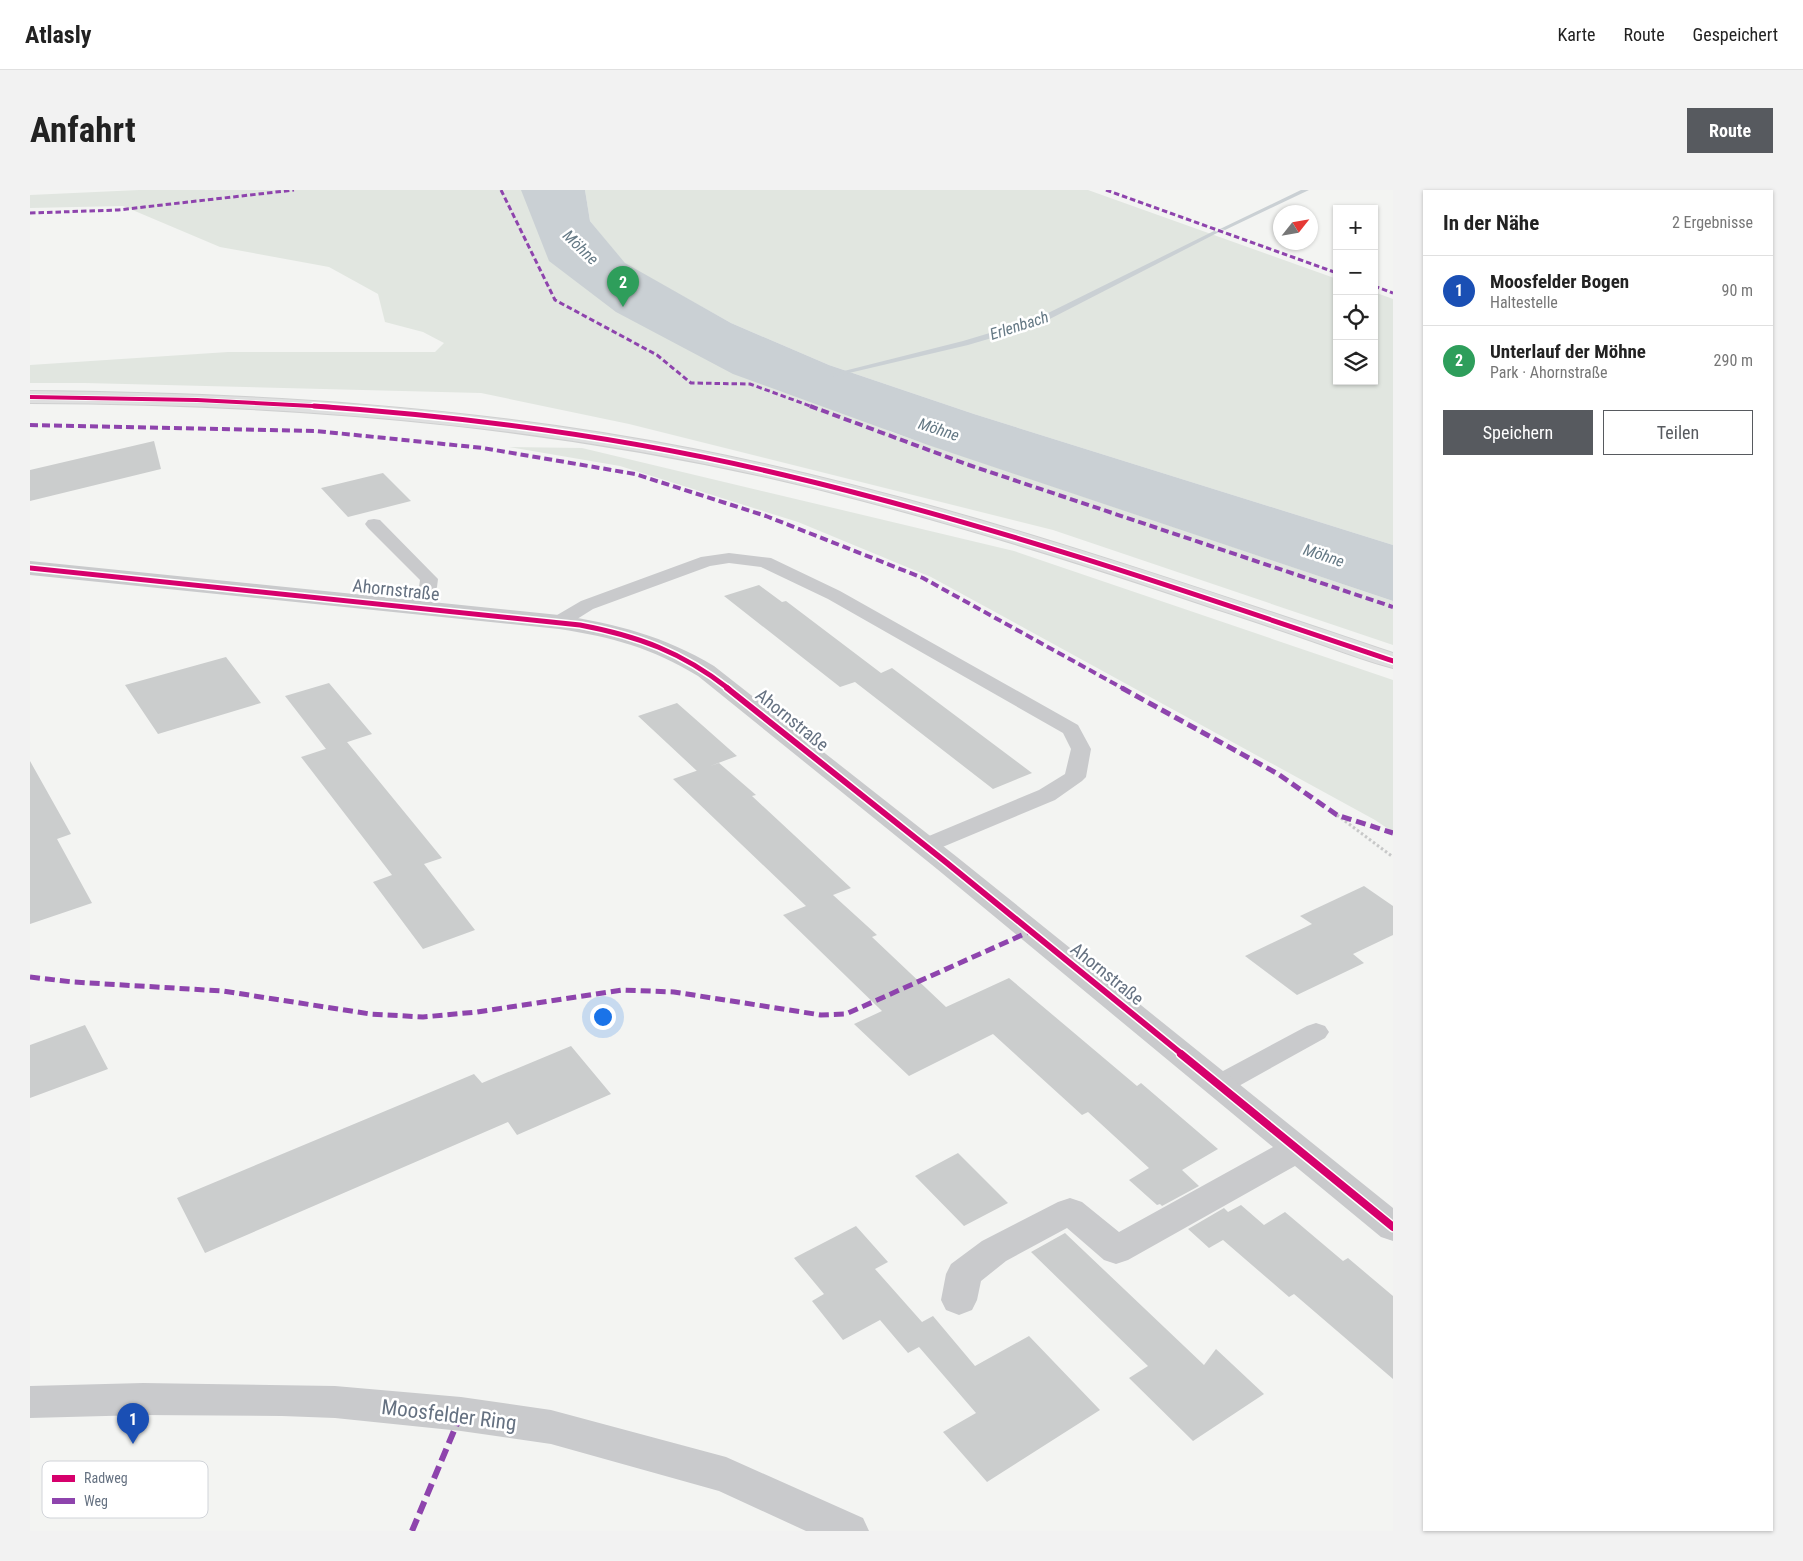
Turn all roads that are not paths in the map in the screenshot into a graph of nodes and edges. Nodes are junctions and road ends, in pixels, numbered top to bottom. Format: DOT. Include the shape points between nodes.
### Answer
graph roads {
  1 [pos="30,397"];
  2 [pos="374,524"];
  3 [pos="30,568"];
  4 [pos="416,607"];
  5 [pos="559,622"];
  6 [pos="1393,660"];
  7 [pos="925,846"];
  8 [pos="1316,1032"];
  9 [pos="1218,1085"];
  10 [pos="1297,1149"];
  11 [pos="1393,1226"];
  12 [pos="959,1300"];
  13 [pos="30,1402"];
  14 [pos="849,1531"];
  1 -- 6 [label="main road" via="223,399 370,408 485,421 686,454 850,492 1037,544"];
  2 -- 4 [label="lane" via="429,579 428,588"];
  3 -- 4 [label="street, Ahornstraße"];
  4 -- 5 [label="street, Ahornstraße"];
  5 -- 7 [label="street, Ahornstraße" via="643,638 678,653 706,671"];
  5 -- 7 [label="lane" via="587,605 707,561 729,558 765,562 834,595 1071,729 1081,749 1075,777 1048,795"];
  7 -- 9 [label="street, Ahornstraße"];
  8 -- 9 [label="lane"];
  9 -- 10 [label="street, Ahornstraße"];
  10 -- 11 [label="street, Ahornstraße"];
  10 -- 12 [label="street" via="1116,1250 1070,1211 994,1251 964,1274"];
  13 -- 14 [label="street, Moosfelder Ring" via="143,1399 317,1402 462,1414 552,1427 726,1475"];
}
